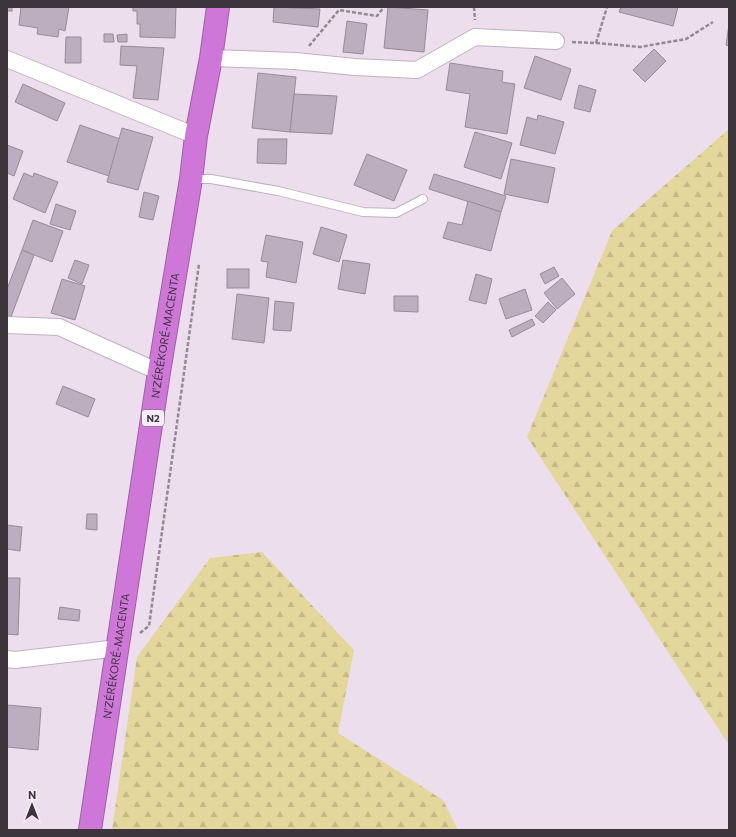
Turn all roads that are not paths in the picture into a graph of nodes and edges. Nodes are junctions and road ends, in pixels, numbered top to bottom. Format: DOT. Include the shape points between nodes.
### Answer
graph roads {
  1 [pos="218,7"];
  2 [pos="556,41"];
  3 [pos="211,58"];
  4 [pos="7,59"];
  5 [pos="196,136"];
  6 [pos="191,179"];
  7 [pos="423,199"];
  8 [pos="7,325"];
  9 [pos="159,372"];
  10 [pos="118,648"];
  11 [pos="7,659"];
  12 [pos="90,830"];
  1 -- 3 [label="highway, N'ZÉRÉKORÉ-MACENTA / N2"];
  2 -- 3 [label="street" via="475,37 417,70"];
  3 -- 5 [label="highway, N'ZÉRÉKORÉ-MACENTA / N2"];
  4 -- 5 [label="street"];
  5 -- 6 [label="highway, N'ZÉRÉKORÉ-MACENTA / N2"];
  6 -- 7 [label="lane" via="211,179 278,191 363,212 396,213"];
  6 -- 9 [label="highway, N'ZÉRÉKORÉ-MACENTA / N2"];
  8 -- 9 [label="street" via="59,327"];
  9 -- 10 [label="highway, N'ZÉRÉKORÉ-MACENTA / N2"];
  10 -- 11 [label="street"];
  10 -- 12 [label="highway, N'ZÉRÉKORÉ-MACENTA / N2"];
}
